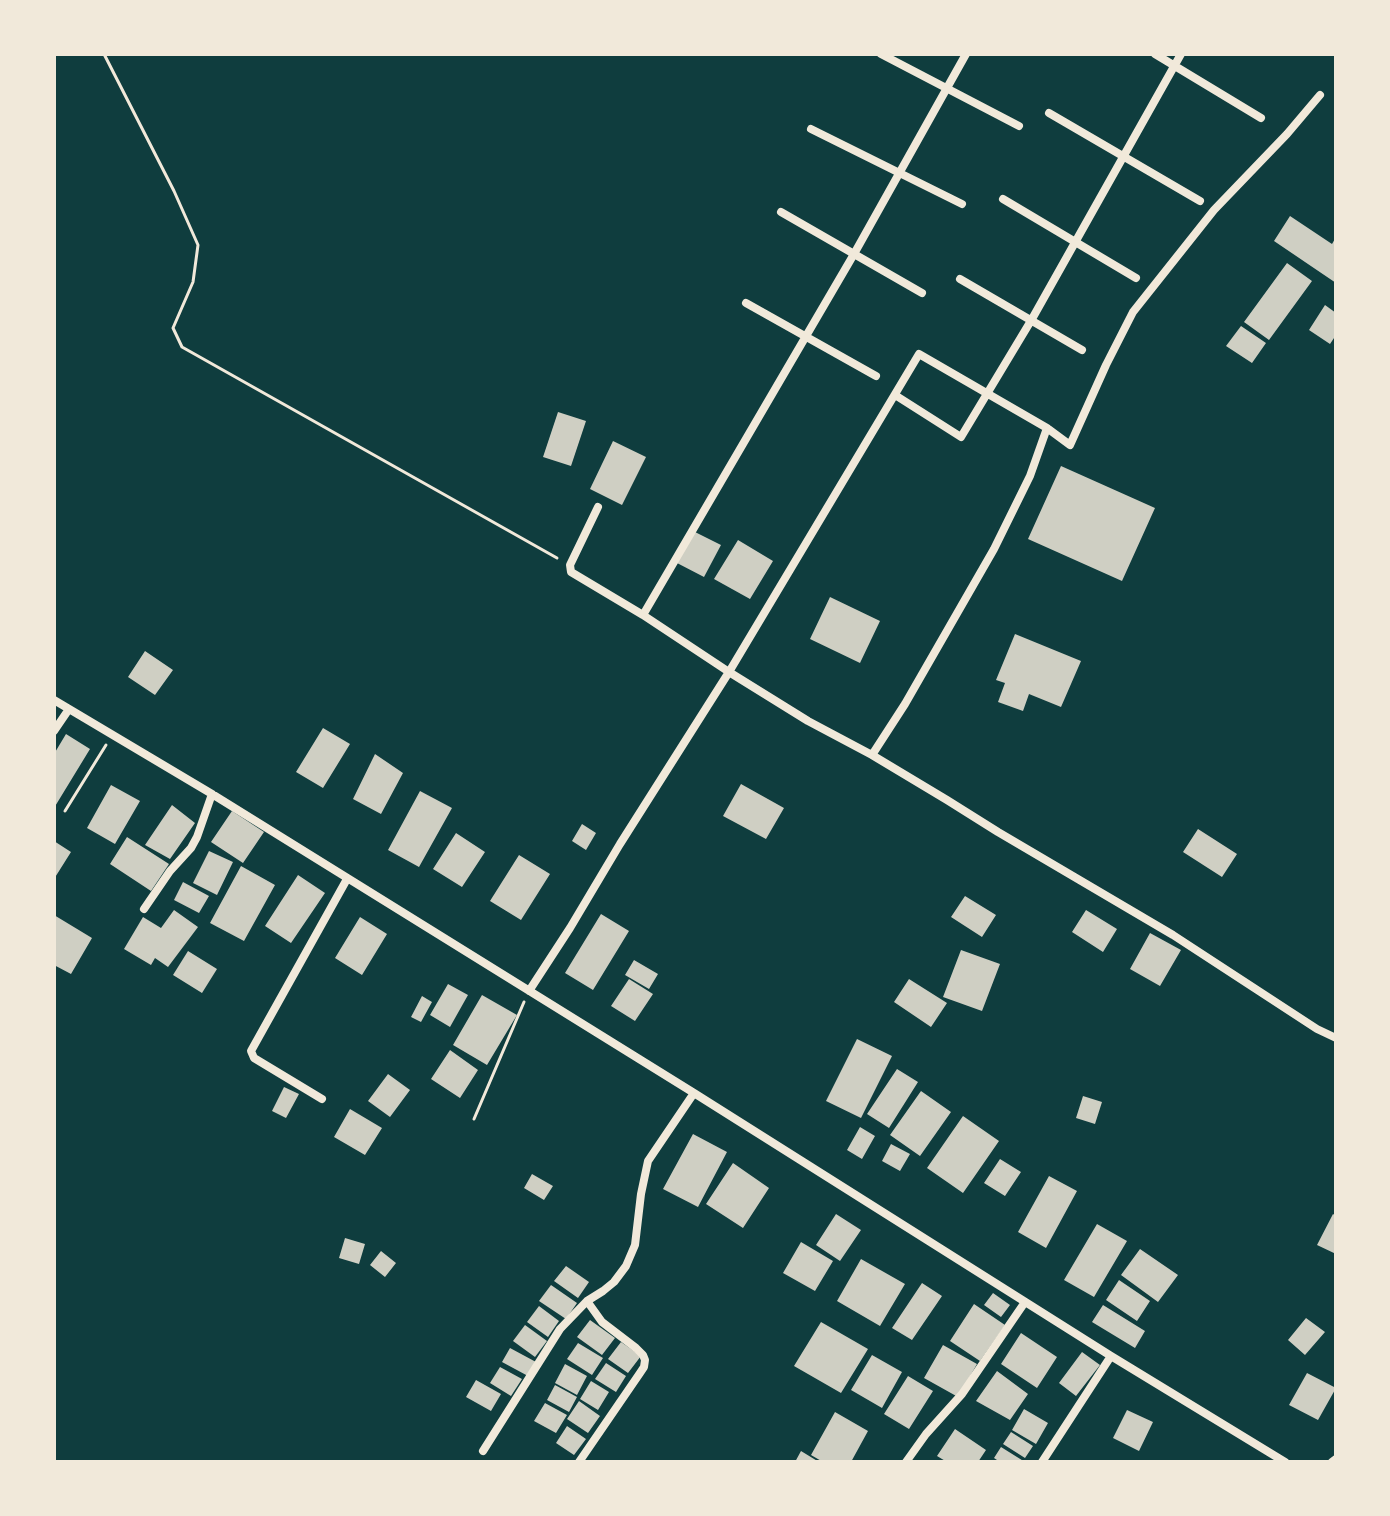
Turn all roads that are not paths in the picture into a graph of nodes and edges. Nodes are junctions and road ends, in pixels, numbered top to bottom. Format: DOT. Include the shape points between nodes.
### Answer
graph roads {
  1 [pos="881,54"];
  2 [pos="966,54"];
  3 [pos="1155,54"];
  4 [pos="1181,54"];
  5 [pos="1174,66"];
  6 [pos="947,89"];
  7 [pos="1320,95"];
  8 [pos="1049,113"];
  9 [pos="1261,118"];
  10 [pos="1019,126"];
  11 [pos="811,129"];
  12 [pos="1123,156"];
  13 [pos="900,172"];
  14 [pos="1003,199"];
  15 [pos="1200,201"];
  16 [pos="962,204"];
  17 [pos="781,212"];
  18 [pos="1075,241"];
  19 [pos="854,254"];
  20 [pos="1136,278"];
  21 [pos="960,279"];
  22 [pos="922,293"];
  23 [pos="746,303"];
  24 [pos="1032,319"];
  25 [pos="805,337"];
  26 [pos="1082,350"];
  27 [pos="876,376"];
  28 [pos="895,395"];
  29 [pos="988,395"];
  30 [pos="1047,428"];
  31 [pos="598,507"];
  32 [pos="643,615"];
  33 [pos="729,672"];
  34 [pos="54,700"];
  35 [pos="69,709"];
  36 [pos="54,731"];
  37 [pos="872,755"];
  38 [pos="212,794"];
  39 [pos="347,879"];
  40 [pos="144,909"];
  41 [pos="529,991"];
  42 [pos="1336,1038"];
  43 [pos="694,1093"];
  44 [pos="322,1099"];
  45 [pos="587,1301"];
  46 [pos="1025,1302"];
  47 [pos="1111,1356"];
  48 [pos="483,1451"];
  49 [pos="579,1462"];
  50 [pos="906,1462"];
  51 [pos="1042,1462"];
  52 [pos="1285,1462"];
  1 -- 6 [label="street"];
  2 -- 6 [label="street"];
  3 -- 5 [label="street"];
  4 -- 5 [label="street"];
  5 -- 9 [label="street"];
  5 -- 12 [label="street"];
  6 -- 10 [label="street"];
  6 -- 13 [label="street"];
  7 -- 30 [label="street" via="1214,210 1133,312 1070,445"];
  8 -- 12 [label="street"];
  11 -- 13 [label="street"];
  12 -- 15 [label="street"];
  12 -- 18 [label="street"];
  13 -- 16 [label="street"];
  13 -- 19 [label="street"];
  14 -- 18 [label="street"];
  17 -- 19 [label="street"];
  18 -- 20 [label="street"];
  18 -- 24 [label="street"];
  19 -- 22 [label="street"];
  19 -- 25 [label="street"];
  21 -- 24 [label="street"];
  23 -- 25 [label="street"];
  24 -- 26 [label="street"];
  24 -- 29 [label="street"];
  25 -- 27 [label="street"];
  25 -- 32 [label="street"];
  28 -- 29 [label="street" via="919,354"];
  28 -- 29 [label="street" via="961,437"];
  28 -- 33 [label="street"];
  29 -- 30 [label="street"];
  30 -- 37 [label="street" via="994,549"];
  31 -- 32 [label="street" via="571,572"];
  32 -- 33 [label="street"];
  33 -- 37 [label="street"];
  33 -- 41 [label="street"];
  34 -- 35 [label="street"];
  35 -- 36 [label="street"];
  35 -- 38 [label="street"];
  37 -- 42 [label="street"];
  38 -- 39 [label="street"];
  38 -- 40 [label="street" via="191,848"];
  39 -- 41 [label="street"];
  39 -- 44 [label="street" via="251,1051 254,1058"];
  41 -- 43 [label="street"];
  43 -- 45 [label="street" via="648,1161 635,1245 626,1266"];
  43 -- 46 [label="street"];
  45 -- 48 [label="street" via="560,1329"];
  45 -- 49 [label="street" via="602,1322 645,1360"];
  46 -- 47 [label="street"];
  46 -- 50 [label="street" via="962,1394"];
  47 -- 51 [label="street"];
  47 -- 52 [label="street"];
}
